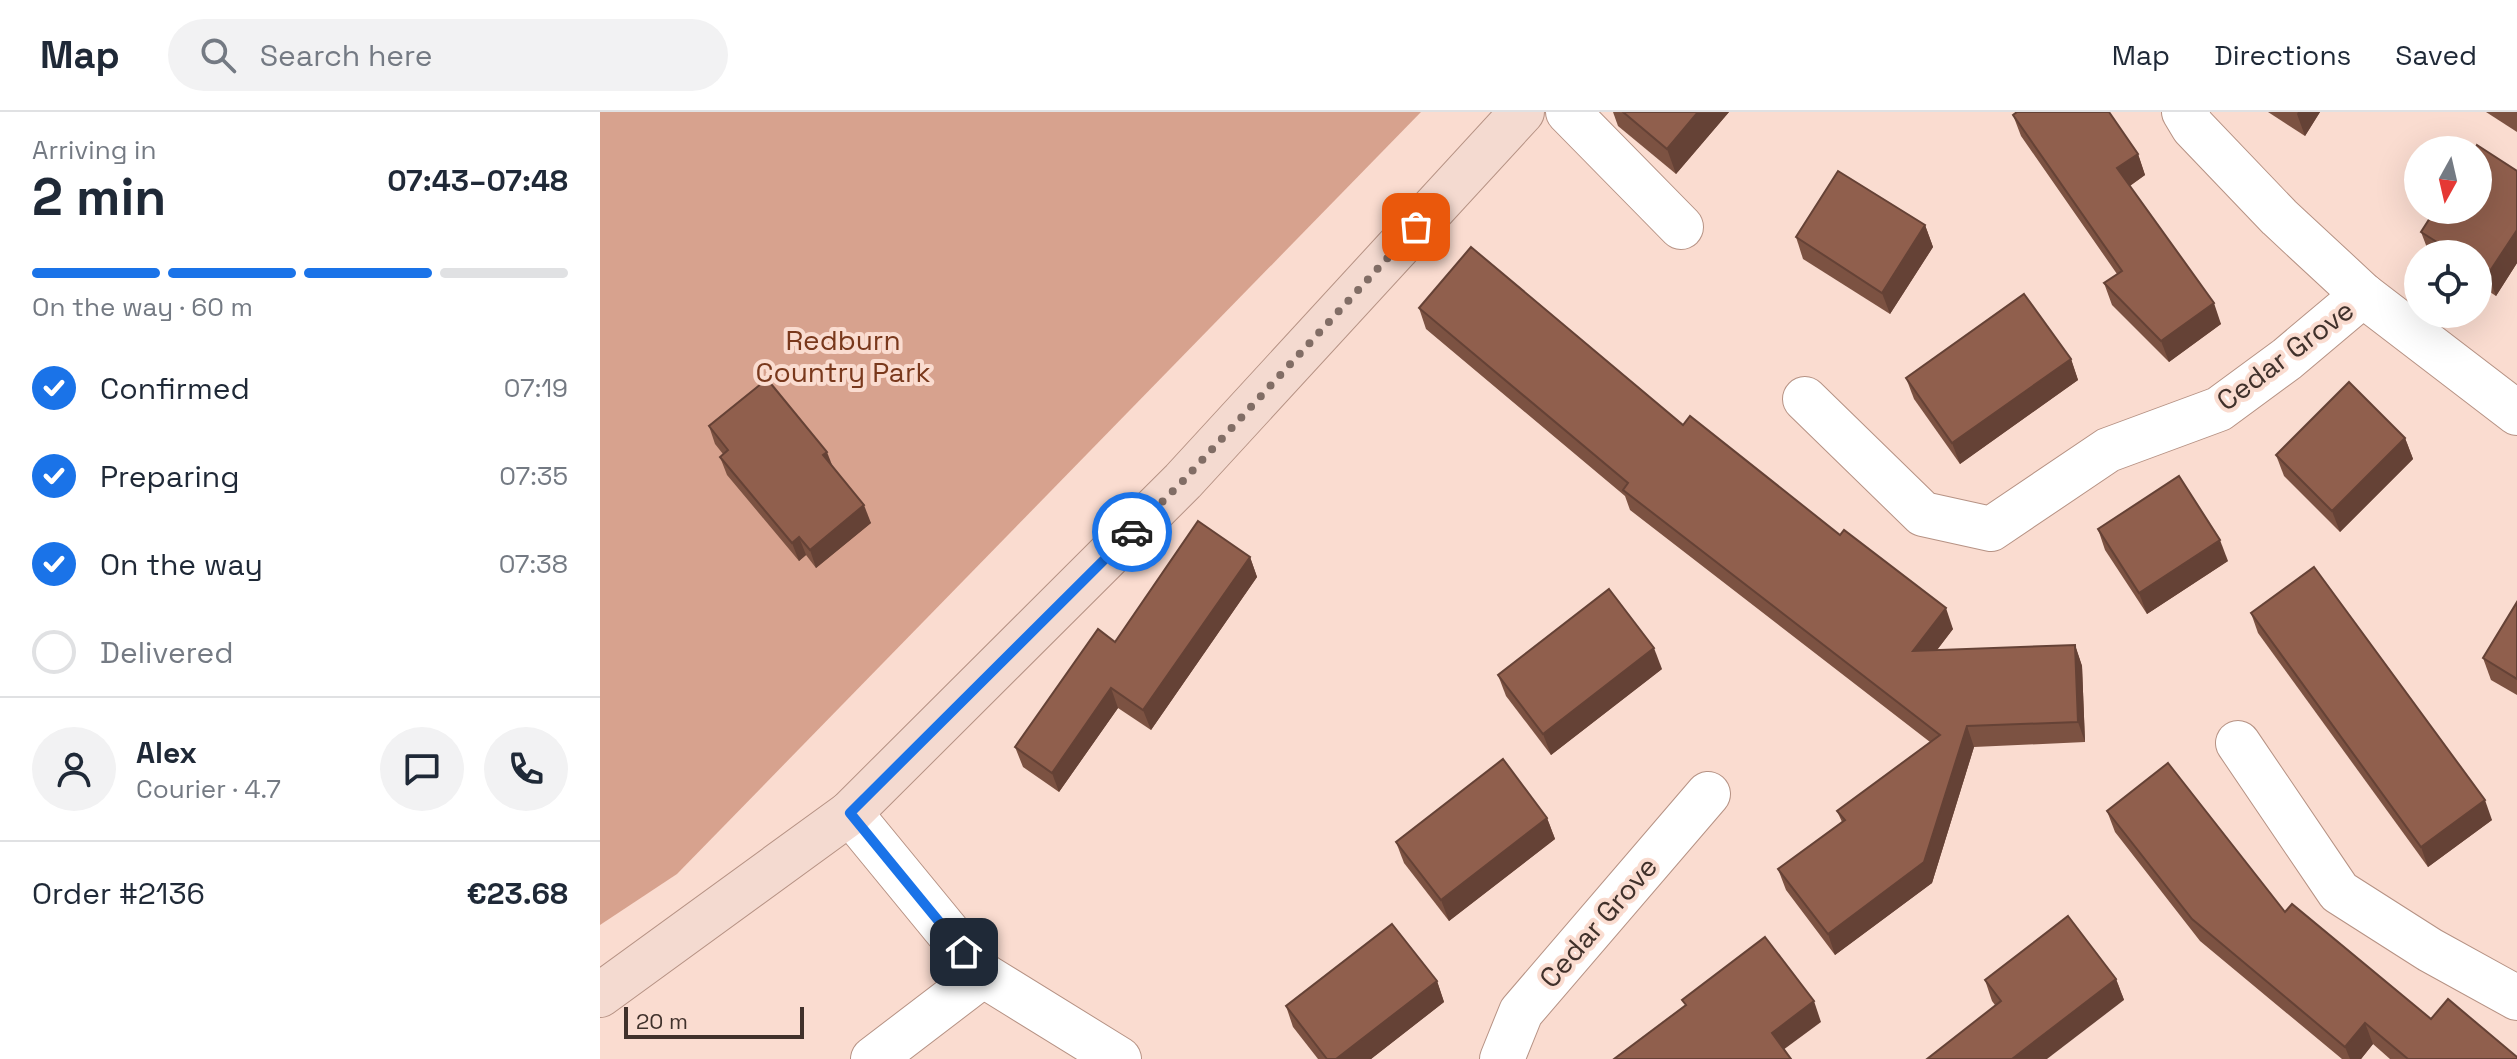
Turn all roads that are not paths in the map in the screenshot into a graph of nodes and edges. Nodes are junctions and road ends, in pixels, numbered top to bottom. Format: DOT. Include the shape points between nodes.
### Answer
graph roads {
  1 [pos="1522,112"];
  2 [pos="1568,112"];
  3 [pos="2184,112"];
  4 [pos="1681,227"];
  5 [pos="2363,295"];
  6 [pos="1805,399"];
  7 [pos="2517,413"];
  8 [pos="2238,743"];
  9 [pos="1708,794"];
  10 [pos="850,813"];
  11 [pos="983,975"];
  12 [pos="600,995"];
  13 [pos="2517,998"];
  14 [pos="873,1059"];
  15 [pos="1119,1059"];
  16 [pos="1502,1059"];
  1 -- 10 [label="street" via="1183,481"];
  2 -- 4 [label="street"];
  3 -- 5 [label="street, Cedar Grove" via="2279,217"];
  5 -- 6 [label="street, Cedar Grove" via="2219,409 2108,450 1991,529 1923,514"];
  5 -- 7 [label="street, Cedar Grove"];
  8 -- 13 [label="street" via="2339,892"];
  9 -- 16 [label="street, Cedar Grove" via="1521,1012"];
  10 -- 11 [label="street"];
  10 -- 12 [label="street"];
  11 -- 14 [label="street"];
  11 -- 15 [label="street"];
}
